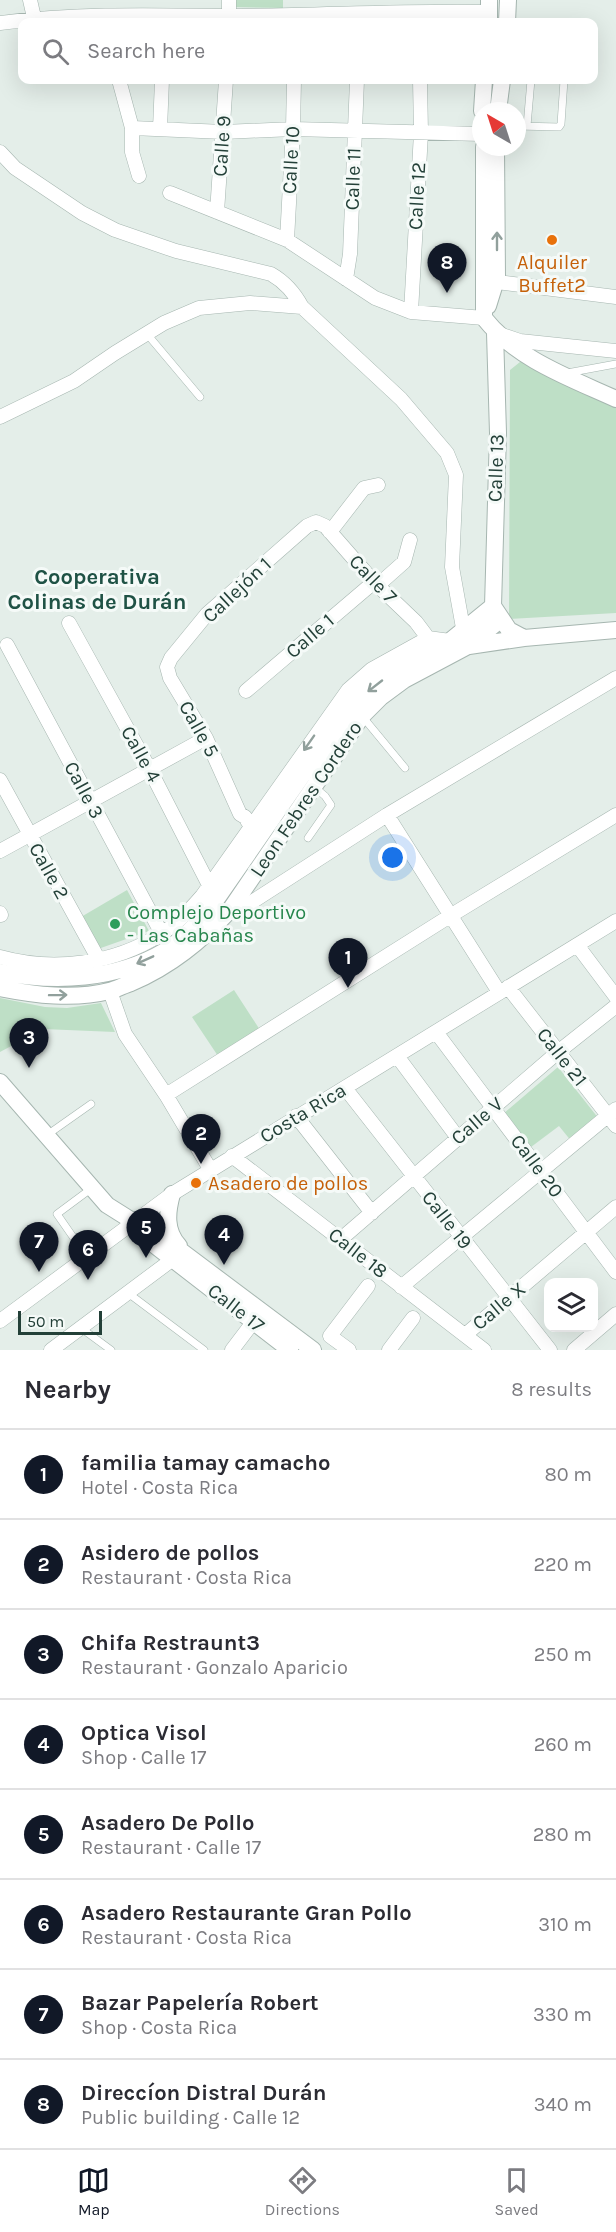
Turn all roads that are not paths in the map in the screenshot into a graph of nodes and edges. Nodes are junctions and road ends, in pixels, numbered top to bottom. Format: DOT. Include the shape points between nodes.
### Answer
graph roads {
  1 [pos="30,0"];
  2 [pos="98,0"];
  3 [pos="229,0"];
  4 [pos="508,0"];
  5 [pos="420,11"];
  6 [pos="164,12"];
  7 [pos="294,12"];
  8 [pos="360,12"];
  9 [pos="489,12"];
  10 [pos="34,18"];
  11 [pos="102,18"];
  12 [pos="111,18"];
  13 [pos="220,18"];
  14 [pos="229,18"];
  15 [pos="238,18"];
  16 [pos="507,18"];
  17 [pos="18,21"];
  18 [pos="0,23"];
  19 [pos="120,84"];
  20 [pos="162,84"];
  21 [pos="226,84"];
  22 [pos="294,84"];
  23 [pos="357,84"];
  24 [pos="420,84"];
  25 [pos="484,84"];
  26 [pos="501,84"];
  27 [pos="531,84"];
  28 [pos="564,84"];
  29 [pos="483,102"];
  30 [pos="499,102"];
  31 [pos="527,126"];
  32 [pos="132,128"];
  33 [pos="160,129"];
  34 [pos="293,129"];
  35 [pos="355,131"];
  36 [pos="224,132"];
  37 [pos="421,133"];
  38 [pos="472,134"];
  39 [pos="0,152"];
  40 [pos="485,156"];
  41 [pos="495,156"];
  42 [pos="0,162"];
  43 [pos="15,168"];
  44 [pos="139,176"];
  45 [pos="170,193"];
  46 [pos="490,208"];
  47 [pos="218,212"];
  48 [pos="287,240"];
  49 [pos="346,279"];
  50 [pos="496,282"];
  51 [pos="616,297"];
  52 [pos="302,307"];
  53 [pos="411,312"];
  54 [pos="484,318"];
  55 [pos="495,333"];
  56 [pos="147,334"];
  57 [pos="616,351"];
  58 [pos="616,364"];
  59 [pos="561,374"];
  60 [pos="200,397"];
  61 [pos="616,399"];
  62 [pos="0,417"];
  63 [pos="378,485"];
  64 [pos="316,522"];
  65 [pos="330,532"];
  66 [pos="410,540"];
  67 [pos="375,584"];
  68 [pos="497,613"];
  69 [pos="69,623"];
  70 [pos="616,630"];
  71 [pos="429,638"];
  72 [pos="524,638"];
  73 [pos="460,640"];
  74 [pos="7,645"];
  75 [pos="167,667"];
  76 [pos="616,678"];
  77 [pos="246,691"];
  78 [pos="362,716"];
  79 [pos="206,738"];
  80 [pos="149,768"];
  81 [pos="405,768"];
  82 [pos="0,780"];
  83 [pos="313,786"];
  84 [pos="90,802"];
  85 [pos="387,815"];
  86 [pos="616,815"];
  87 [pos="257,833"];
  88 [pos="29,835"];
  89 [pos="308,838"];
  90 [pos="0,851"];
  91 [pos="210,885"];
  92 [pos="230,910"];
  93 [pos="450,916"];
  94 [pos="616,921"];
  95 [pos="162,934"];
  96 [pos="577,945"];
  97 [pos="0,957"];
  98 [pos="99,960"];
  99 [pos="0,972"];
  100 [pos="0,988"];
  101 [pos="504,990"];
  102 [pos="110,991"];
  103 [pos="616,997"];
  104 [pos="616,1006"];
  105 [pos="436,1032"];
  106 [pos="558,1052"];
  107 [pos="396,1056"];
  108 [pos="0,1082"];
  109 [pos="345,1088"];
  110 [pos="166,1095"];
  111 [pos="91,1104"];
  112 [pos="493,1108"];
  113 [pos="296,1116"];
  114 [pos="614,1117"];
  115 [pos="47,1135"];
  116 [pos="458,1138"];
  117 [pos="232,1156"];
  118 [pos="210,1169"];
  119 [pos="540,1171"];
  120 [pos="413,1177"];
  121 [pos="92,1188"];
  122 [pos="172,1194"];
  123 [pos="616,1207"];
  124 [pos="372,1213"];
  125 [pos="134,1222"];
  126 [pos="586,1233"];
  127 [pos="460,1236"];
  128 [pos="73,1237"];
  129 [pos="341,1239"];
  130 [pos="180,1257"];
  131 [pos="616,1272"];
  132 [pos="368,1286"];
  133 [pos="401,1287"];
  134 [pos="128,1293"];
  135 [pos="509,1298"];
  136 [pos="616,1314"];
  137 [pos="413,1318"];
  138 [pos="0,1321"];
  139 [pos="254,1321"];
  140 [pos="81,1328"];
  141 [pos="465,1335"];
  142 [pos="51,1350"];
  143 [pos="111,1350"];
  144 [pos="204,1350"];
  145 [pos="232,1350"];
  146 [pos="290,1350"];
  147 [pos="313,1350"];
  148 [pos="349,1350"];
  149 [pos="389,1350"];
  150 [pos="484,1350"];
  151 [pos="549,1350"];
  152 [pos="574,1350"];
  1 -- 10 [label="street"];
  2 -- 11 [label="street"];
  3 -- 14 [label="street"];
  4 -- 16 [label="street"];
  5 -- 8 [label="street"];
  5 -- 9 [label="street"];
  6 -- 12 [label="street"];
  6 -- 13 [label="street"];
  7 -- 8 [label="street"];
  7 -- 15 [label="street"];
  17 -- 18 [label="street"];
  19 -- 32 [label="street"];
  20 -- 33 [label="street"];
  21 -- 36 [label="street, Calle 9"];
  22 -- 34 [label="street, Calle 10"];
  23 -- 35 [label="street, Calle 11"];
  24 -- 37 [label="street, Calle 12"];
  25 -- 29 [label="street"];
  26 -- 30 [label="street"];
  27 -- 31 [label="lane"];
  28 -- 31 [label="lane" via="559,127"];
  32 -- 33 [label="street"];
  32 -- 44 [label="street" via="132,152"];
  33 -- 36 [label="street"];
  34 -- 35 [label="street"];
  34 -- 36 [label="street"];
  34 -- 48 [label="street, Calle 10"];
  35 -- 37 [label="street"];
  35 -- 49 [label="street, Calle 11"];
  36 -- 47 [label="street, Calle 9"];
  37 -- 38 [label="street"];
  37 -- 53 [label="street, Calle 12"];
  39 -- 43 [label="street"];
  40 -- 46 [label="street"];
  41 -- 46 [label="street"];
  42 -- 43 [label="street"];
  43 -- 52 [label="street" via="115,230 176,251 271,274 296,295"];
  45 -- 47 [label="street"];
  50 -- 46 [label="street, one-way"];
  46 -- 54 [label="street"];
  47 -- 48 [label="street"];
  48 -- 49 [label="street"];
  49 -- 53 [label="street" via="375,298"];
  50 -- 51 [label="street"];
  50 -- 54 [label="street"];
  52 -- 56 [label="street" via="250,303 199,308"];
  52 -- 73 [label="street" via="400,399 447,453 456,475 452,567"];
  53 -- 54 [label="street"];
  54 -- 55 [label="street"];
  55 -- 57 [label="street" via="520,341"];
  55 -- 59 [label="street"];
  55 -- 68 [label="street, Calle 13"];
  56 -- 60 [label="lane"];
  56 -- 62 [label="street" via="74,381"];
  58 -- 59 [label="lane"];
  59 -- 61 [label="street"];
  63 -- 65 [label="street" via="364,488"];
  64 -- 65 [label="street, Calle 7"];
  64 -- 75 [label="street, Callejón 1" via="207,614"];
  65 -- 67 [label="street, Calle 7"];
  66 -- 67 [label="street, Calle 1" via="404,562"];
  67 -- 71 [label="street, Calle 7"];
  67 -- 77 [label="street, Calle 1"];
  68 -- 72 [label="street" via="509,630"];
  68 -- 73 [label="street, Leon Febres Cordero"];
  69 -- 80 [label="street, Calle 4"];
  70 -- 72 [label="street"];
  71 -- 73 [label="street"];
  71 -- 87 [label="street, one-way" via="372,669 348,690 320,728"];
  72 -- 73 [label="street"];
  73 -- 78 [label="street, Leon Febres Cordero"];
  73 -- 87 [label="street, Leon Febres Cordero, one-way" via="378,682 354,704"];
  74 -- 84 [label="street, Calle 3"];
  75 -- 79 [label="street, Calle 5"];
  76 -- 85 [label="street"];
  78 -- 81 [label="lane"];
  78 -- 83 [label="street, Leon Febres Cordero"];
  79 -- 80 [label="street"];
  79 -- 87 [label="street, Calle 5" via="240,814"];
  80 -- 84 [label="street"];
  80 -- 91 [label="street, Calle 4"];
  82 -- 88 [label="street, Calle 2"];
  83 -- 87 [label="street, Leon Febres Cordero"];
  83 -- 89 [label="lane" via="331,805"];
  84 -- 88 [label="street"];
  84 -- 95 [label="street, Calle 3"];
  85 -- 92 [label="street" via="251,903"];
  85 -- 93 [label="street, Calle 21"];
  86 -- 93 [label="street"];
  87 -- 91 [label="street"];
  87 -- 92 [label="street, Leon Febres Cordero"];
  87 -- 99 [label="street, Leon Febres Cordero, one-way" via="209,910 165,951 99,975 65,979"];
  88 -- 90 [label="street"];
  88 -- 98 [label="street, Calle 2"];
  91 -- 95 [label="street" via="181,919"];
  92 -- 102 [label="street, Leon Febres Cordero" via="177,959"];
  93 -- 101 [label="street, Calle 21"];
  93 -- 110 [label="street"];
  94 -- 96 [label="street, Costa Rica"];
  95 -- 98 [label="street" via="129,952"];
  96 -- 101 [label="street, Costa Rica"];
  96 -- 103 [label="street"];
  97 -- 98 [label="street" via="52,965"];
  100 -- 102 [label="street, Leon Febres Cordero, one-way" via="56,996"];
  101 -- 105 [label="street, Costa Rica"];
  101 -- 106 [label="street, Calle 21"];
  102 -- 110 [label="street" via="125,1034"];
  104 -- 106 [label="street, Calle V"];
  105 -- 107 [label="street, Costa Rica"];
  105 -- 112 [label="street, Calle 20"];
  106 -- 112 [label="street, Calle V"];
  106 -- 114 [label="street, Calle 21"];
  107 -- 109 [label="street, Costa Rica"];
  107 -- 116 [label="street"];
  108 -- 115 [label="street, Calle 17"];
  109 -- 113 [label="street, Costa Rica"];
  109 -- 120 [label="street, Calle 19"];
  110 -- 118 [label="street"];
  111 -- 115 [label="lane"];
  112 -- 116 [label="street, Calle V"];
  112 -- 119 [label="street, Calle 20"];
  113 -- 117 [label="street, Costa Rica"];
  113 -- 124 [label="street"];
  114 -- 119 [label="street"];
  115 -- 121 [label="street, Calle 17"];
  116 -- 120 [label="street, Calle V"];
  117 -- 118 [label="street, Costa Rica"];
  117 -- 129 [label="street, Calle 18"];
  118 -- 122 [label="street, Costa Rica"];
  119 -- 126 [label="street, Calle 20"];
  119 -- 127 [label="street"];
  120 -- 124 [label="street, Calle V"];
  120 -- 127 [label="street, Calle 19"];
  121 -- 125 [label="street, Calle 17" via="107,1205"];
  121 -- 128 [label="lane" via="57,1214"];
  122 -- 125 [label="street, Costa Rica"];
  122 -- 130 [label="street" via="169,1226"];
  123 -- 126 [label="street, Calle X"];
  124 -- 129 [label="street, Calle V"];
  125 -- 130 [label="street, Calle 17" via="143,1236"];
  125 -- 138 [label="street, Costa Rica"];
  126 -- 131 [label="street, Calle 20"];
  126 -- 135 [label="street, Calle X"];
  127 -- 133 [label="street"];
  127 -- 135 [label="street, Calle 19"];
  129 -- 133 [label="street, Calle 18"];
  130 -- 134 [label="street"];
  130 -- 139 [label="street, Calle 17"];
  130 -- 147 [label="street, Calle 17"];
  132 -- 148 [label="street" via="330,1336"];
  133 -- 141 [label="street, Calle 18"];
  134 -- 140 [label="street"];
  134 -- 144 [label="lane"];
  135 -- 141 [label="street, Calle X"];
  135 -- 151 [label="street, Calle 19"];
  136 -- 152 [label="street"];
  137 -- 149 [label="street"];
  139 -- 145 [label="street"];
  139 -- 146 [label="street, Calle 17"];
  140 -- 142 [label="street"];
  140 -- 143 [label="lane"];
  141 -- 150 [label="street, Calle 18"];
}
